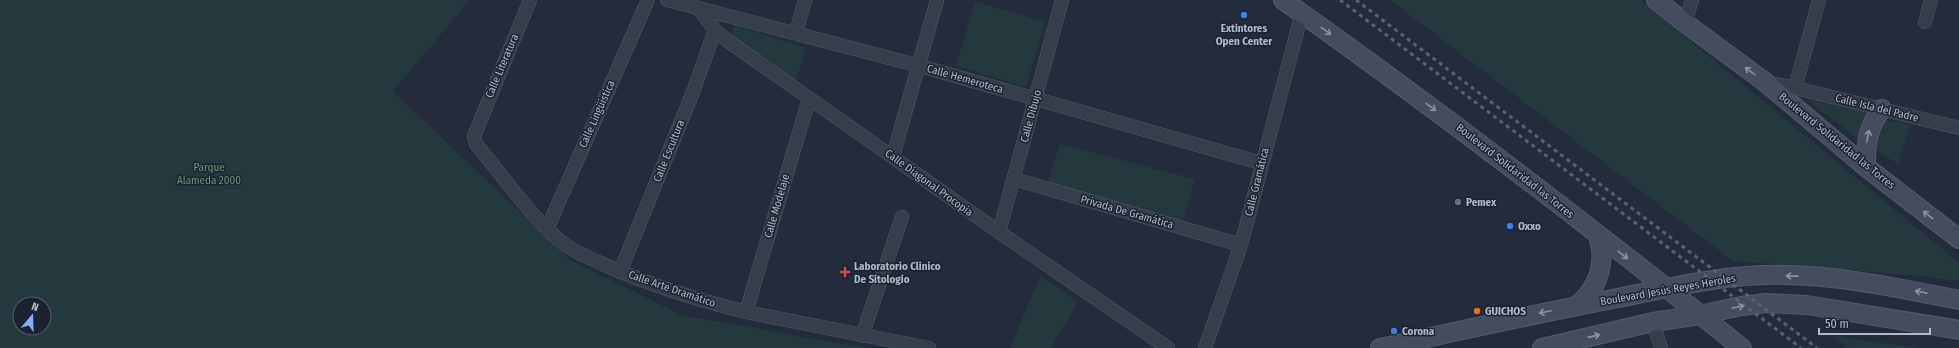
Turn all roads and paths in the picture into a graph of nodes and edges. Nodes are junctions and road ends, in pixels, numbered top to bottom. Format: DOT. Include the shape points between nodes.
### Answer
graph roads {
  1 [pos="530,0"];
  2 [pos="648,0"];
  3 [pos="667,0"];
  4 [pos="805,0"];
  5 [pos="937,0"];
  6 [pos="1062,0"];
  7 [pos="1283,0"];
  8 [pos="1656,0"];
  9 [pos="1692,0"];
  10 [pos="1819,0"];
  11 [pos="1931,0"];
  12 [pos="681,2"];
  13 [pos="698,8"];
  14 [pos="1302,14"];
  15 [pos="1925,22"];
  16 [pos="1685,23"];
  17 [pos="715,30"];
  18 [pos="796,32"];
  19 [pos="920,66"];
  20 [pos="1765,82"];
  21 [pos="1795,88"];
  22 [pos="809,99"];
  23 [pos="1035,99"];
  24 [pos="1882,109"];
  25 [pos="1959,128"];
  26 [pos="474,131"];
  27 [pos="893,156"];
  28 [pos="1261,162"];
  29 [pos="1866,166"];
  30 [pos="1014,179"];
  31 [pos="902,217"];
  32 [pos="547,229"];
  33 [pos="999,232"];
  34 [pos="1598,236"];
  35 [pos="1959,239"];
  36 [pos="1241,245"];
  37 [pos="620,272"];
  38 [pos="1666,288"];
  39 [pos="1959,300"];
  40 [pos="1576,306"];
  41 [pos="746,312"];
  42 [pos="1700,315"];
  43 [pos="1653,322"];
  44 [pos="1959,330"];
  45 [pos="862,336"];
  46 [pos="929,348"];
  47 [pos="1168,348"];
  48 [pos="1205,348"];
  49 [pos="1380,348"];
  50 [pos="1542,348"];
  51 [pos="1661,348"];
  52 [pos="1742,348"];
  1 -- 26 [label="street, Calle Literatura"];
  2 -- 32 [label="street, Calle Lingüística"];
  3 -- 12 [label="street, Calle Hemeroteca"];
  4 -- 18 [label="street"];
  5 -- 19 [label="street"];
  6 -- 23 [label="street, Calle Dibujo"];
  7 -- 14 [label="main road, Boulevard Solidaridad las Torres"];
  8 -- 16 [label="main road, Boulevard Solidaridad las Torres"];
  9 -- 16 [label="street"];
  10 -- 21 [label="street"];
  11 -- 15 [label="street"];
  12 -- 13 [label="street, Calle Hemeroteca"];
  13 -- 17 [label="street, Calle Diagonal Procopia"];
  13 -- 18 [label="street, Calle Hemeroteca"];
  14 -- 28 [label="street, Calle Gramática"];
  14 -- 34 [label="main road, Boulevard Solidaridad las Torres, one-way" via="1525,176"];
  20 -- 16 [label="main road, Boulevard Solidaridad las Torres, one-way"];
  17 -- 22 [label="street, Calle Diagonal Procopia"];
  17 -- 37 [label="street, Calle Escultura" via="693,92"];
  18 -- 19 [label="street, Calle Hemeroteca"];
  19 -- 23 [label="street, Calle Hemeroteca"];
  19 -- 27 [label="street"];
  20 -- 21 [label="street, Calle Isla del Padre"];
  20 -- 29 [label="main road, Boulevard Solidaridad las Torres"];
  21 -- 24 [label="street, Calle Isla del Padre"];
  22 -- 27 [label="street, Calle Diagonal Procopia"];
  22 -- 41 [label="street, Calle Modelaje"];
  23 -- 28 [label="street, Calle Hemeroteca"];
  23 -- 30 [label="street, Calle Dibujo"];
  24 -- 25 [label="street, Calle Isla del Padre"];
  29 -- 24 [label="main road, one-way" via="1868,132"];
  26 -- 32 [label="street, Calle Arte Dramático" via="476,144"];
  27 -- 33 [label="street, Calle Diagonal Procopia"];
  28 -- 36 [label="street, Calle Gramática"];
  35 -- 29 [label="main road, Boulevard Solidaridad las Torres, one-way"];
  30 -- 33 [label="street, Calle Dibujo"];
  30 -- 36 [label="street, Privada De Gramática"];
  31 -- 45 [label="street"];
  32 -- 37 [label="street, Calle Arte Dramático" via="575,251"];
  33 -- 47 [label="street, Calle Diagonal Procopia"];
  34 -- 38 [label="main road, Boulevard Solidaridad las Torres, one-way"];
  34 -- 40 [label="main road" via="1603,252 1600,270 1590,293"];
  36 -- 48 [label="street, Calle Gramática"];
  37 -- 41 [label="street, Calle Arte Dramático" via="668,290"];
  39 -- 38 [label="main road, Boulevard Jesús Reyes Heroles, one-way" via="1896,288 1799,276 1762,275 1728,278"];
  38 -- 40 [label="main road, Boulevard Jesús Reyes Heroles"];
  38 -- 42 [label="main road, Boulevard Solidaridad las Torres"];
  40 -- 49 [label="main road, Boulevard Jesús Reyes Heroles, one-way"];
  41 -- 45 [label="street, Calle Arte Dramático"];
  42 -- 43 [label="main road"];
  42 -- 44 [label="main road, one-way" via="1741,306 1784,303"];
  42 -- 52 [label="main road, Boulevard Solidaridad las Torres"];
  50 -- 43 [label="main road, one-way"];
  43 -- 51 [label="street"];
  45 -- 46 [label="street, Calle Arte Dramático"];
}
